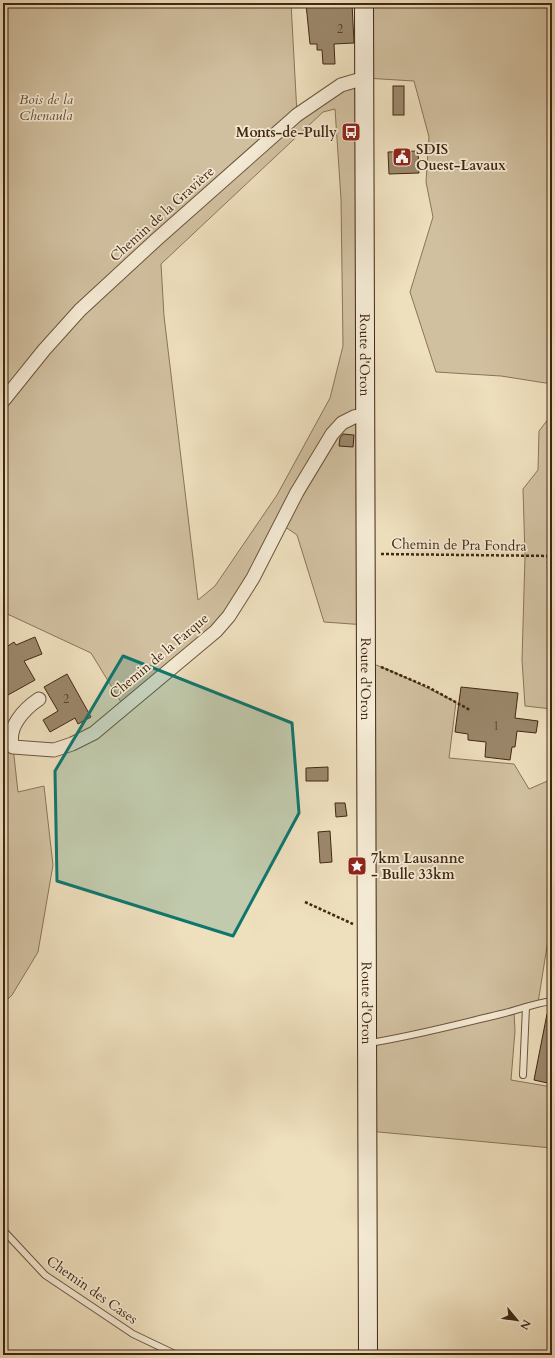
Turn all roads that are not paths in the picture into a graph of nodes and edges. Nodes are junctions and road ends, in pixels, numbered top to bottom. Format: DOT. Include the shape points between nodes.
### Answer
graph roads {
  1 [pos="364,3"];
  2 [pos="365,78"];
  3 [pos="3,401"];
  4 [pos="365,415"];
  5 [pos="39,698"];
  6 [pos="8,747"];
  7 [pos="552,1001"];
  8 [pos="526,1007"];
  9 [pos="368,1043"];
  10 [pos="523,1075"];
  11 [pos="3,1230"];
  12 [pos="177,1355"];
  13 [pos="368,1355"];
  1 -- 2 [label="main road, Route d'Oron"];
  2 -- 3 [label="street, Chemin de la Gravière" via="341,85 297,115 157,239 80,310"];
  2 -- 4 [label="main road, Route d'Oron"];
  4 -- 6 [label="street, Chemin de la Farque" via="342,423 332,434 297,492 253,578 229,616 216,631 94,733 54,750"];
  4 -- 9 [label="main road, Route d'Oron"];
  5 -- 6 [label="street, Chemin de la Farque" via="28,706 13,726"];
  7 -- 8 [label="lane" via="538,1002"];
  8 -- 9 [label="lane"];
  8 -- 10 [label="lane"];
  9 -- 13 [label="main road, Route d'Oron"];
  11 -- 12 [label="lane, Chemin des Cases" via="45,1275 133,1334"];
}
